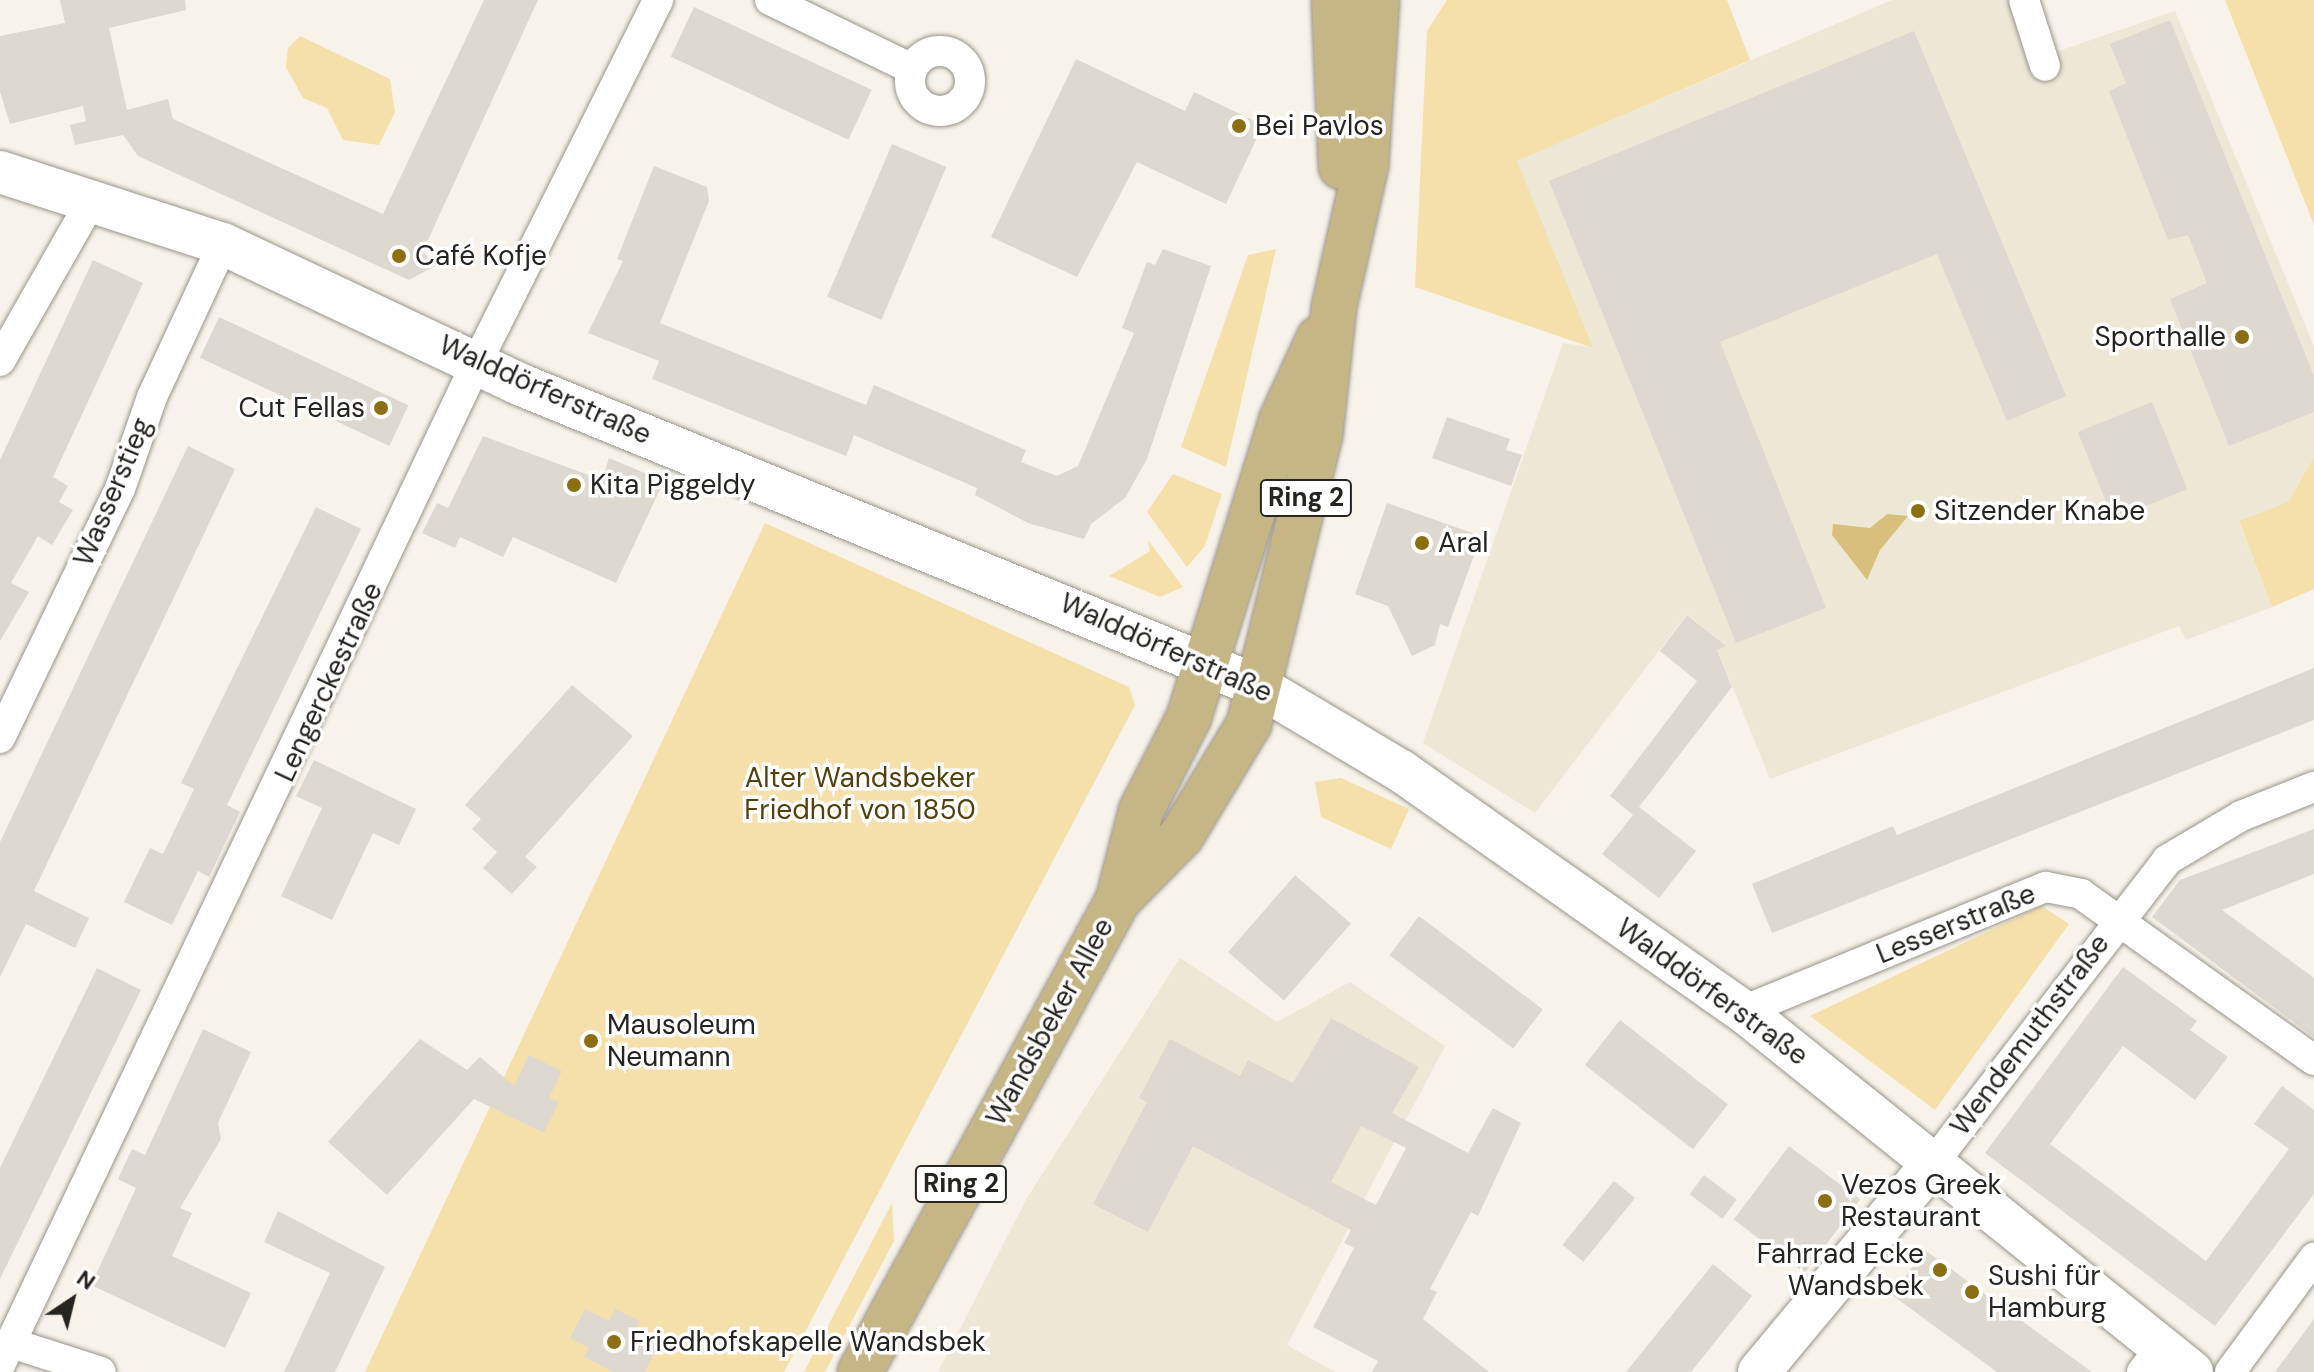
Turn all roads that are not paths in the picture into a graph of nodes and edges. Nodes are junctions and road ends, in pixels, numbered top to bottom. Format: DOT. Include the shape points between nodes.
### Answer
graph roads {
  1 [pos="658,0"];
  2 [pos="770,0"];
  3 [pos="1334,0"];
  4 [pos="1377,0"];
  5 [pos="2024,0"];
  6 [pos="2045,66"];
  7 [pos="912,69"];
  8 [pos="0,172"];
  9 [pos="93,198"];
  10 [pos="1346,237"];
  11 [pos="223,244"];
  12 [pos="1334,307"];
  13 [pos="0,361"];
  14 [pos="477,362"];
  15 [pos="1207,662"];
  16 [pos="1260,687"];
  17 [pos="0,738"];
  18 [pos="2314,787"];
  19 [pos="1118,900"];
  20 [pos="2117,921"];
  21 [pos="1743,1011"];
  22 [pos="2314,1060"];
  23 [pos="1934,1162"];
  24 [pos="2314,1258"];
  25 [pos="7,1354"];
  26 [pos="2165,1364"];
  27 [pos="101,1372"];
  28 [pos="860,1372"];
  29 [pos="1759,1372"];
  30 [pos="2230,1372"];
  1 -- 14 [label="street, Lengerckestraße"];
  2 -- 7 [label="street"];
  3 -- 10 [label="main road, Ring 2"];
  4 -- 10 [label="main road, Ring 2" via="1366,165"];
  5 -- 6 [label="street"];
  8 -- 9 [label="street, Walddörferstraße"];
  9 -- 11 [label="street, Walddörferstraße"];
  9 -- 13 [label="street"];
  10 -- 12 [label="main road, Ring 2"];
  11 -- 14 [label="street, Walddörferstraße"];
  11 -- 17 [label="street, Wasserstieg" via="152,397 120,489"];
  12 -- 15 [label="main road, Ring 2" via="1281,421"];
  12 -- 16 [label="main road, Ring 2" via="1320,436"];
  14 -- 15 [label="street, Walddörferstraße"];
  14 -- 25 [label="street, Lengerckestraße"];
  15 -- 16 [label="street, Walddörferstraße"];
  15 -- 19 [label="main road, Ring 2" via="1189,717 1141,811"];
  16 -- 19 [label="main road, Wandsbeker Allee / Ring 2" via="1236,751 1197,813"];
  16 -- 21 [label="street, Walddörferstraße" via="1401,771"];
  18 -- 20 [label="street" via="2241,816 2167,860"];
  19 -- 28 [label="main road, Wandsbeker Allee / Ring 2"];
  20 -- 21 [label="street, Lesserstraße" via="2081,894 2046,887"];
  20 -- 22 [label="street, Lesserstraße"];
  20 -- 23 [label="street, Wendemuthstraße"];
  21 -- 23 [label="street, Walddörferstraße"];
  23 -- 26 [label="street, Walddörferstraße"];
  23 -- 29 [label="street, Wendemuthstraße"];
  24 -- 30 [label="street"];
  25 -- 27 [label="street"];
}
